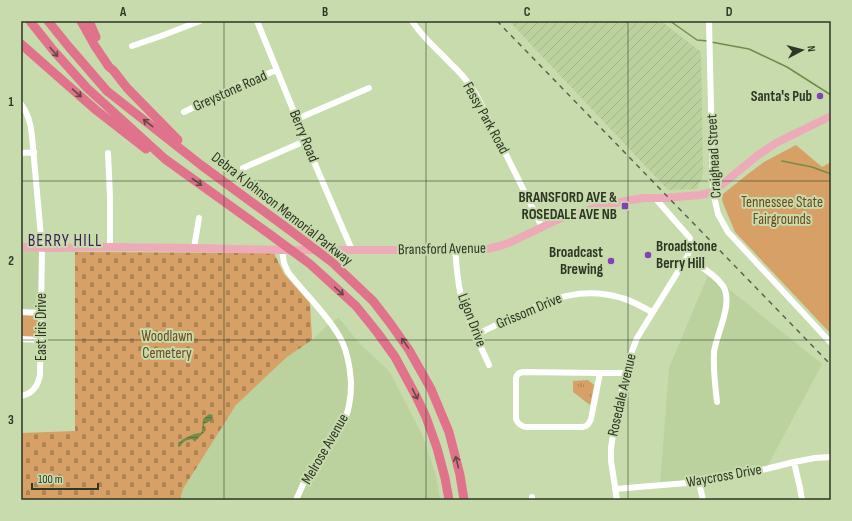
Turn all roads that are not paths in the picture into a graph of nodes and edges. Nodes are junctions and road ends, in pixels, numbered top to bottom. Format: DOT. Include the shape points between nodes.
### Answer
graph roads {
  1 [pos="30,21"];
  2 [pos="48,21"];
  3 [pos="81,21"];
  4 [pos="89,21"];
  5 [pos="200,21"];
  6 [pos="258,21"];
  7 [pos="412,21"];
  8 [pos="709,21"];
  9 [pos="21,44"];
  10 [pos="132,46"];
  11 [pos="113,70"];
  12 [pos="277,70"];
  13 [pos="369,88"];
  14 [pos="21,104"];
  15 [pos="184,112"];
  16 [pos="831,116"];
  17 [pos="297,119"];
  18 [pos="305,140"];
  19 [pos="34,152"];
  20 [pos="21,153"];
  21 [pos="108,153"];
  22 [pos="165,159"];
  23 [pos="201,164"];
  24 [pos="244,168"];
  25 [pos="713,192"];
  26 [pos="655,198"];
  27 [pos="199,218"];
  28 [pos="542,227"];
  29 [pos="21,247"];
  30 [pos="110,247"];
  31 [pos="42,248"];
  32 [pos="194,248"];
  33 [pos="282,250"];
  34 [pos="352,250"];
  35 [pos="455,250"];
  36 [pos="687,257"];
  37 [pos="21,312"];
  38 [pos="41,312"];
  39 [pos="652,312"];
  40 [pos="476,335"];
  41 [pos="21,339"];
  42 [pos="40,340"];
  43 [pos="831,343"];
  44 [pos="489,365"];
  45 [pos="600,373"];
  46 [pos="625,373"];
  47 [pos="21,396"];
  48 [pos="718,402"];
  49 [pos="831,457"];
  50 [pos="794,462"];
  51 [pos="699,482"];
  52 [pos="615,488"];
  53 [pos="296,500"];
  54 [pos="449,500"];
  55 [pos="464,500"];
  56 [pos="617,500"];
  57 [pos="703,500"];
  58 [pos="802,500"];
  1 -- 22 [label="highway, Debra K Johnson Memorial Parkway, one-way" via="92,94"];
  23 -- 2 [label="highway, Debra K Johnson Memorial Parkway, one-way" via="108,91"];
  3 -- 11 [label="highway" via="100,54"];
  4 -- 11 [label="highway"];
  5 -- 10 [label="street"];
  6 -- 12 [label="street, Berry Road"];
  7 -- 28 [label="street, Fessy Park Road" via="476,94"];
  8 -- 25 [label="street, Craighead Street"];
  9 -- 22 [label="highway, one-way" via="114,125 152,153"];
  11 -- 23 [label="highway" via="127,88"];
  12 -- 15 [label="street, Greystone Road"];
  12 -- 17 [label="street, Berry Road"];
  13 -- 17 [label="street"];
  14 -- 19 [label="street, East Iris Drive" via="31,125"];
  16 -- 25 [label="main road, Bransford Avenue" via="776,143"];
  17 -- 18 [label="street, Berry Road"];
  18 -- 24 [label="street"];
  18 -- 34 [label="street, Berry Road"];
  19 -- 20 [label="street"];
  19 -- 31 [label="street, East Iris Drive"];
  21 -- 30 [label="street"];
  22 -- 54 [label="highway, Debra K Johnson Memorial Parkway, one-way" via="310,264 356,306 395,357 416,396 441,462"];
  55 -- 23 [label="highway, Debra K Johnson Memorial Parkway, one-way" via="449,432 431,389 409,350 373,301 333,263"];
  25 -- 26 [label="main road, Bransford Avenue"];
  25 -- 43 [label="street, Craighead Street" via="718,214 728,232"];
  26 -- 28 [label="main road, Bransford Avenue" via="601,206"];
  26 -- 36 [label="street, Rosedale Avenue" via="690,238"];
  27 -- 32 [label="street"];
  28 -- 35 [label="main road, Bransford Avenue" via="500,246"];
  29 -- 31 [label="main road, Bransford Avenue"];
  30 -- 31 [label="main road, Bransford Avenue"];
  30 -- 32 [label="main road, Bransford Avenue"];
  31 -- 38 [label="street, East Iris Drive"];
  32 -- 33 [label="main road, Bransford Avenue"];
  33 -- 34 [label="main road, Bransford Avenue"];
  33 -- 53 [label="street, Melrose Avenue" via="288,272 339,335 351,376 350,404 344,420 330,446 308,475"];
  34 -- 35 [label="main road, Bransford Avenue"];
  35 -- 40 [label="street, Ligon Drive" via="462,300"];
  36 -- 39 [label="street, Rosedale Avenue"];
  36 -- 48 [label="street" via="716,278 724,288 727,302 714,351"];
  37 -- 38 [label="street"];
  38 -- 42 [label="street, East Iris Drive"];
  39 -- 40 [label="street, Grissom Drive" via="617,297 581,293 552,299"];
  39 -- 46 [label="street, Rosedale Avenue" via="633,346"];
  40 -- 44 [label="street, Ligon Drive"];
  41 -- 42 [label="street"];
  42 -- 47 [label="street, East Iris Drive" via="39,382 32,391"];
  45 -- 45 [label="street" via="524,372 517,375 518,423 527,427 587,426 591,419"];
  45 -- 46 [label="street"];
  46 -- 52 [label="street, Rosedale Avenue" via="610,448"];
  49 -- 50 [label="street, Waycross Drive"];
  50 -- 51 [label="street, Waycross Drive"];
  50 -- 58 [label="street"];
  51 -- 52 [label="street, Waycross Drive"];
  51 -- 57 [label="street"];
  52 -- 56 [label="street, Rosedale Avenue"];
}
